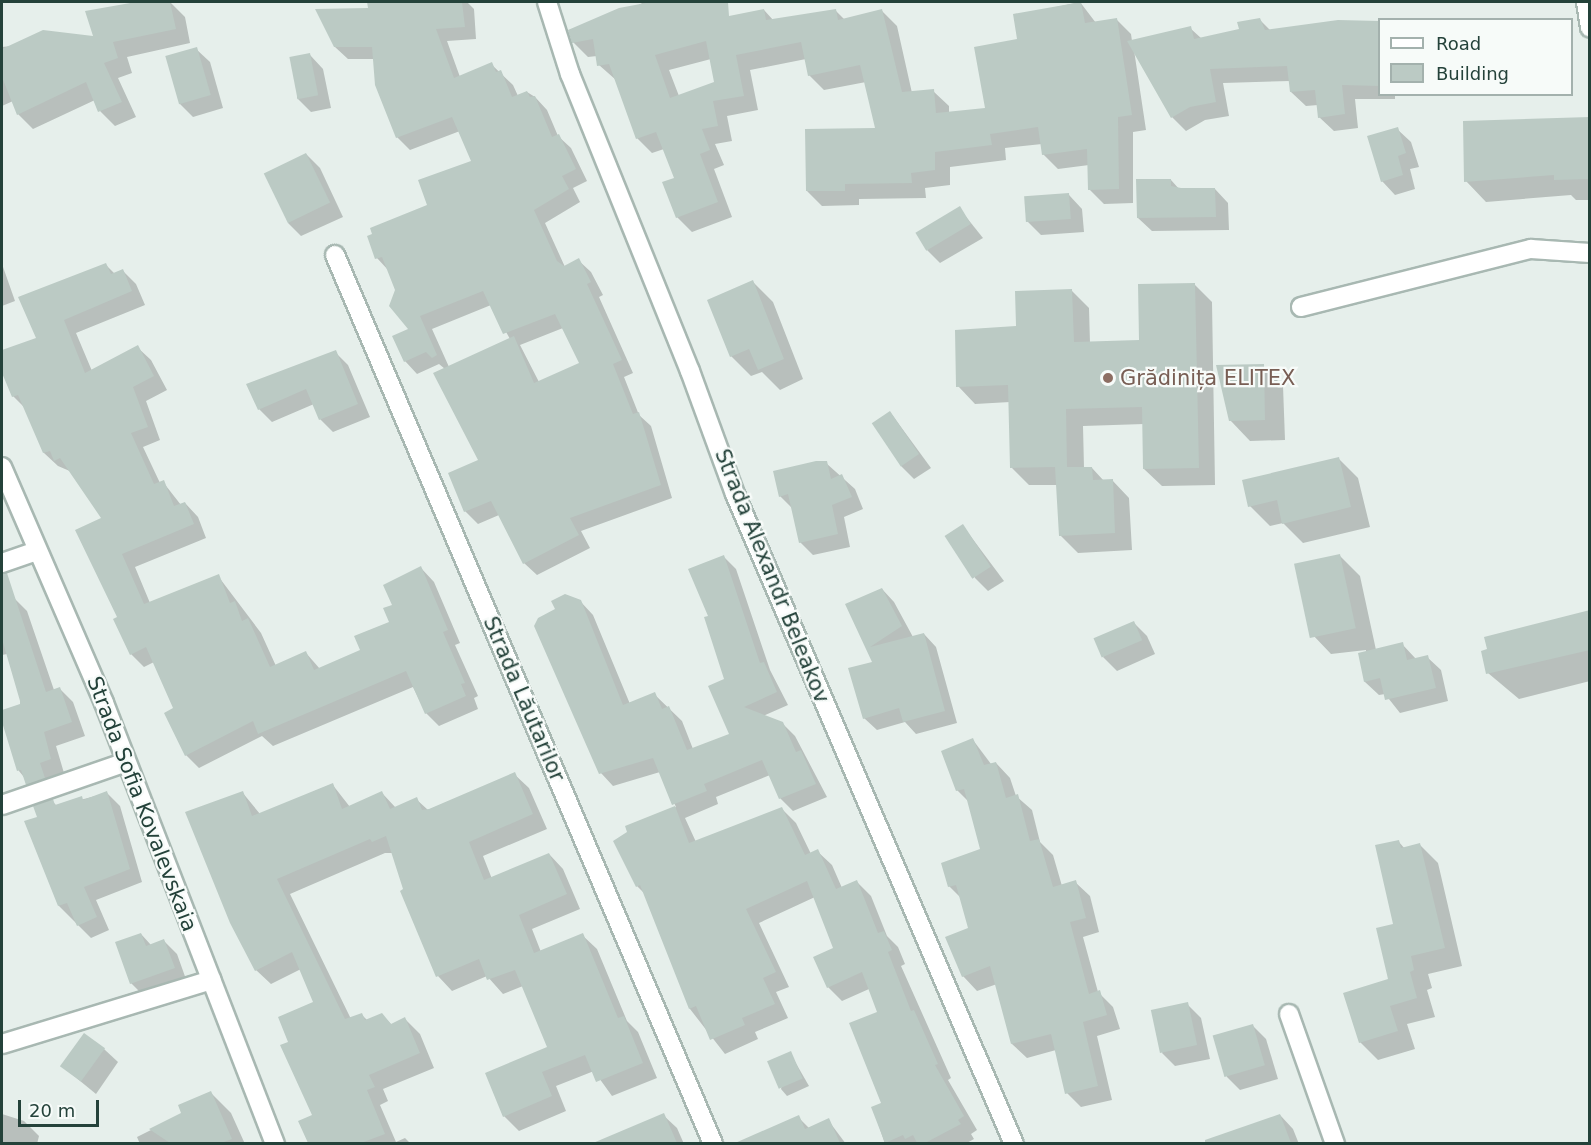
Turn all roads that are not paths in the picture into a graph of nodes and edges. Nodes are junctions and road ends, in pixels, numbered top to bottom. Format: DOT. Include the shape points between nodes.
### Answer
graph roads {
  1 [pos="547,2"];
  2 [pos="1586,2"];
  3 [pos="1590,28"];
  4 [pos="1590,253"];
  5 [pos="335,255"];
  6 [pos="1301,307"];
  7 [pos="2,467"];
  8 [pos="36,551"];
  9 [pos="2,563"];
  10 [pos="126,762"];
  11 [pos="2,805"];
  12 [pos="211,980"];
  13 [pos="1289,1014"];
  14 [pos="2,1044"];
  15 [pos="275,1143"];
  16 [pos="713,1143"];
  17 [pos="1014,1143"];
  18 [pos="1335,1143"];
  1 -- 17 [label="street, Strada Alexandr Beleakov" via="570,74 690,371 735,494"];
  2 -- 3 [label="street"];
  4 -- 6 [label="street" via="1531,249"];
  5 -- 16 [label="street, Strada Lăutarilor"];
  7 -- 8 [label="street, Strada Sofia Kovalevskaia"];
  8 -- 9 [label="street"];
  8 -- 10 [label="street, Strada Sofia Kovalevskaia" via="67,614"];
  10 -- 11 [label="street"];
  10 -- 12 [label="street, Strada Sofia Kovalevskaia"];
  12 -- 14 [label="street"];
  12 -- 15 [label="street, Strada Sofia Kovalevskaia"];
  13 -- 18 [label="street"];
}
